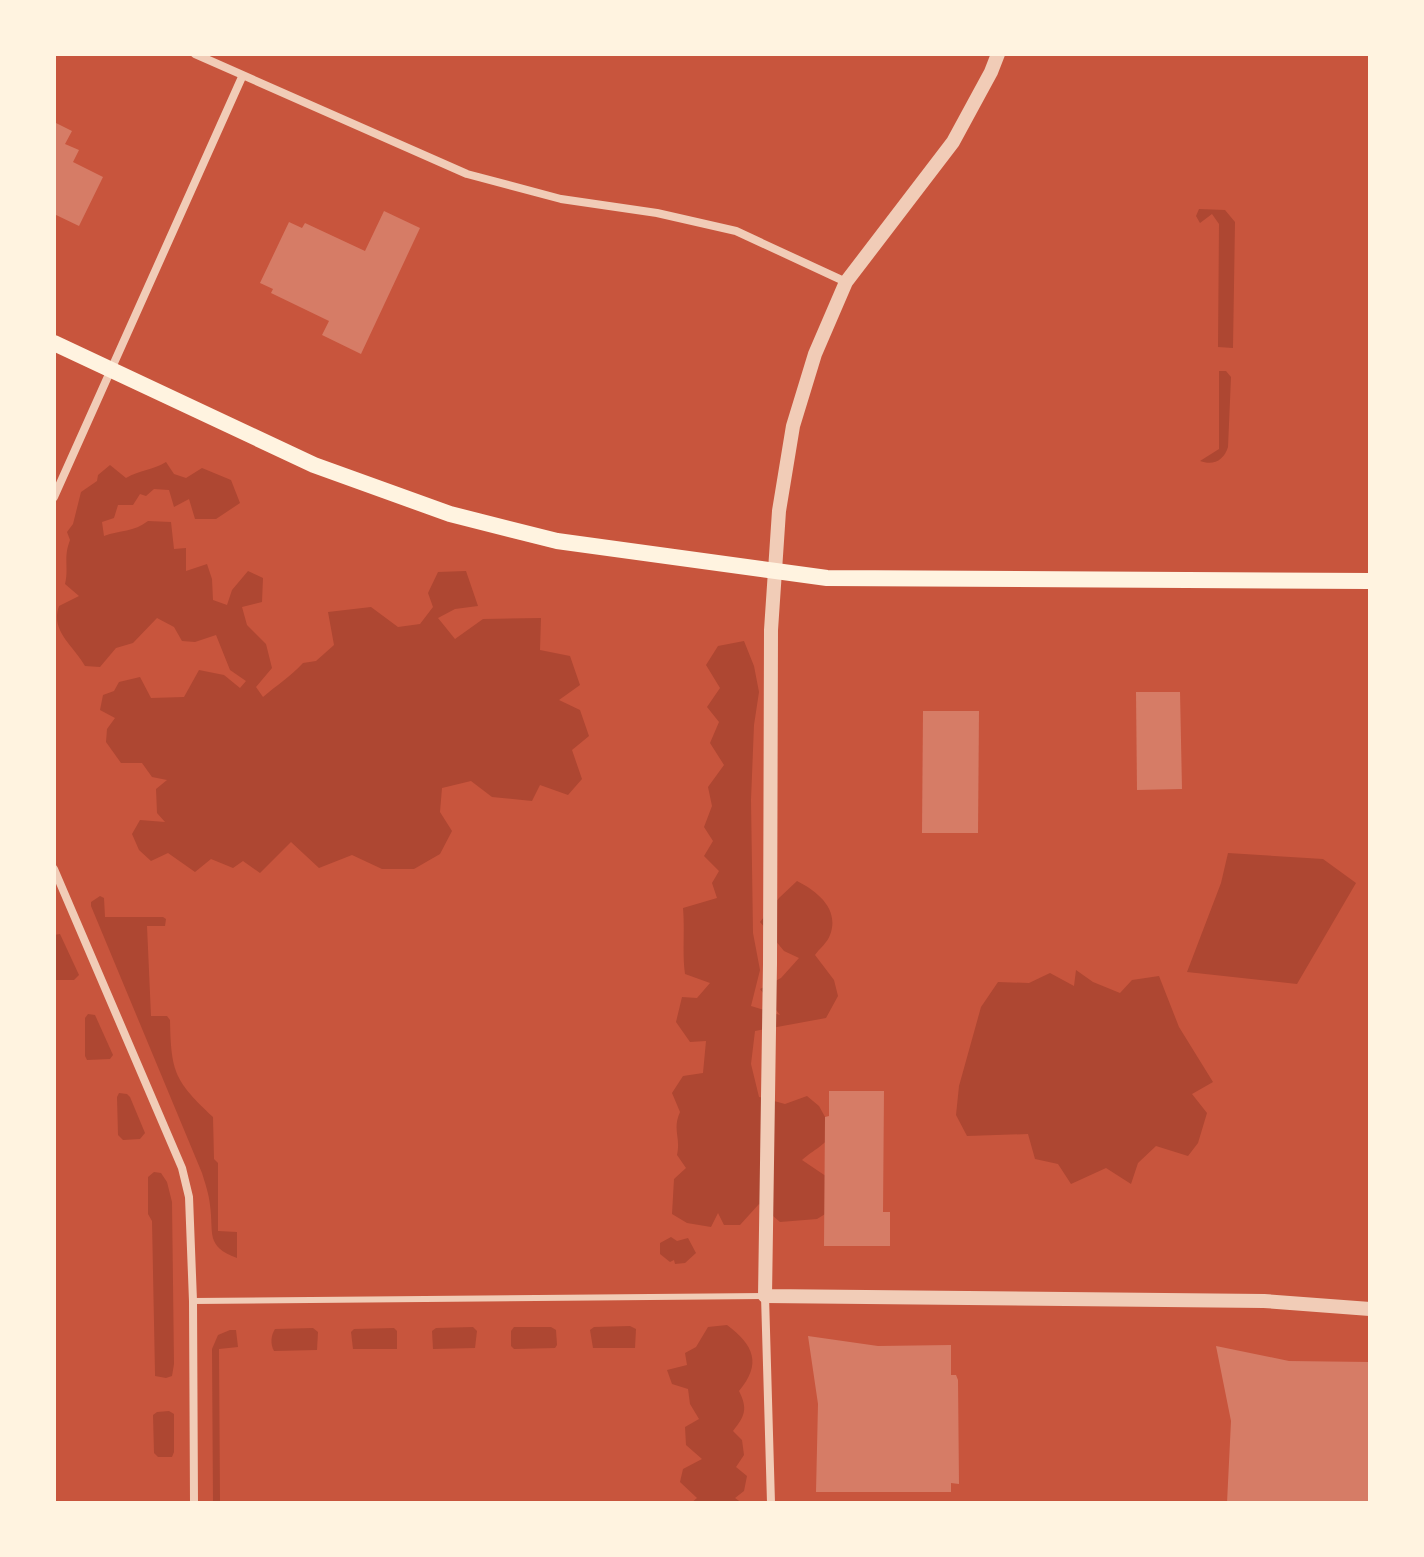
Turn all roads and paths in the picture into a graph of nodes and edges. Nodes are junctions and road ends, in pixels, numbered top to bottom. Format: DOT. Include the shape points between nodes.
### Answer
graph roads {
  1 [pos="195,54"];
  2 [pos="998,54"];
  3 [pos="242,77"];
  4 [pos="846,282"];
  5 [pos="54,343"];
  6 [pos="111,369"];
  7 [pos="54,497"];
  8 [pos="775,571"];
  9 [pos="1370,581"];
  10 [pos="54,869"];
  11 [pos="765,1296"];
  12 [pos="193,1301"];
  13 [pos="1370,1309"];
  14 [pos="194,1503"];
  15 [pos="771,1503"];
  1 -- 3 [label="street"];
  2 -- 4 [label="street" via="953,142"];
  3 -- 4 [label="street" via="467,174 561,199 736,231"];
  3 -- 6 [label="street"];
  4 -- 8 [label="street" via="815,354 793,426"];
  5 -- 6 [label="main road"];
  6 -- 7 [label="street"];
  6 -- 8 [label="main road" via="314,465 450,514 557,541"];
  8 -- 9 [label="main road" via="827,578"];
  8 -- 11 [label="street"];
  10 -- 12 [label="street" via="182,1168 189,1197"];
  11 -- 12 [label="lane"];
  11 -- 13 [label="street" via="1264,1301"];
  11 -- 15 [label="street"];
  12 -- 14 [label="street"];
}
